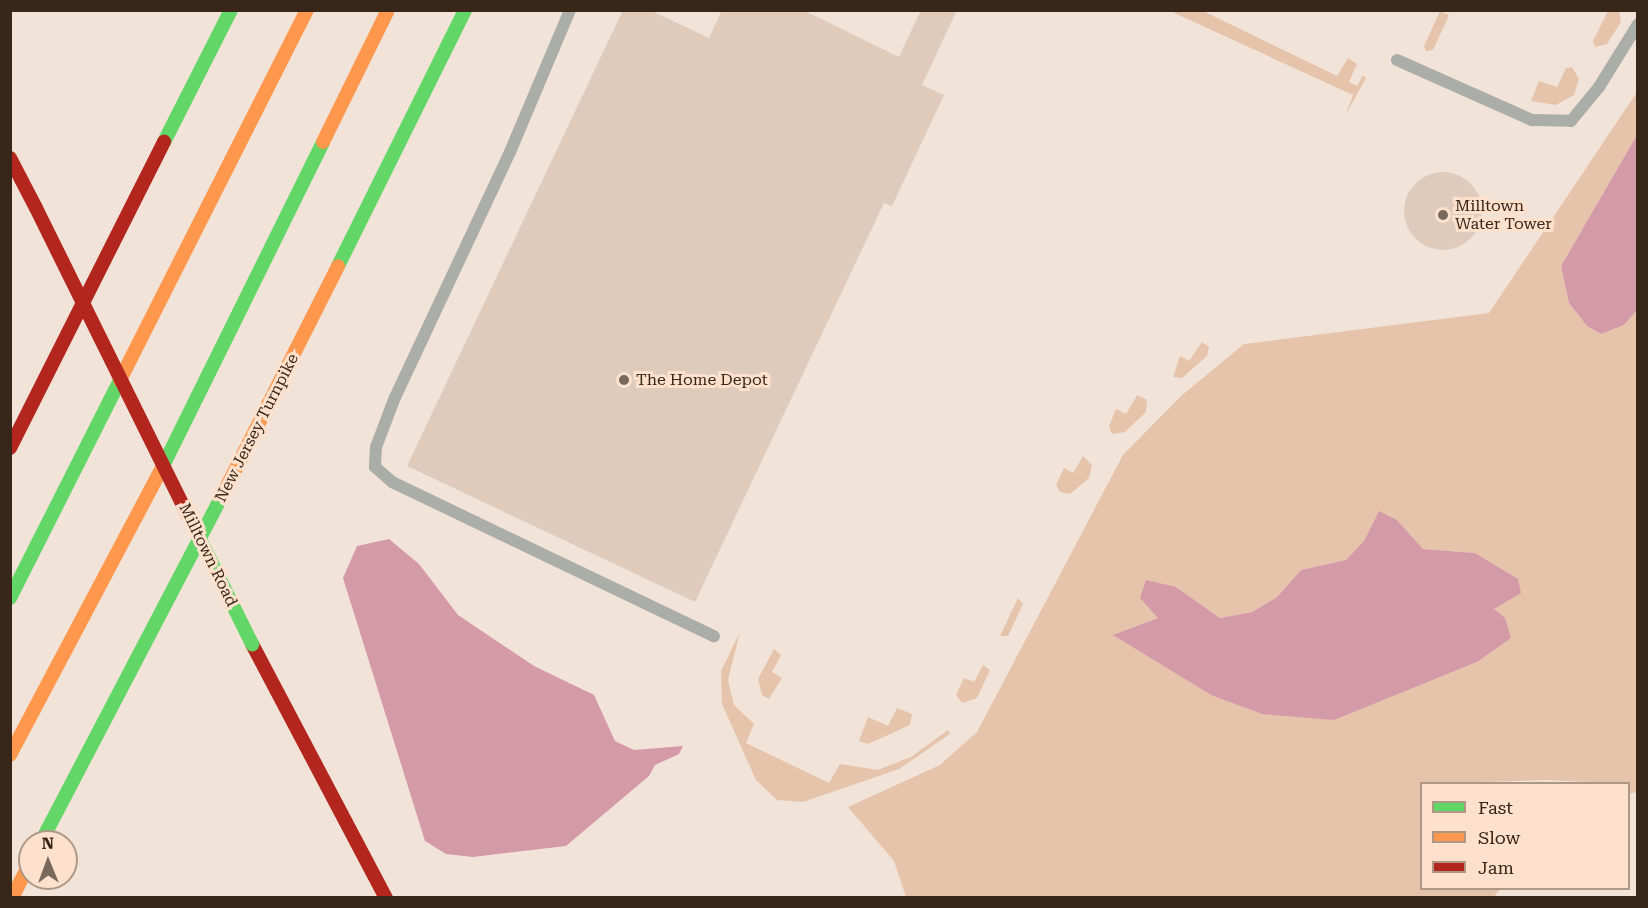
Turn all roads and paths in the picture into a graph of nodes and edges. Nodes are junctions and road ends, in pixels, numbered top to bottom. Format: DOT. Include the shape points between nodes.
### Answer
graph roads {
  1 [pos="231,10"];
  2 [pos="307,10"];
  3 [pos="388,10"];
  4 [pos="465,10"];
  5 [pos="570,10"];
  6 [pos="1638,24"];
  7 [pos="1397,60"];
  8 [pos="10,158"];
  9 [pos="10,448"];
  10 [pos="10,598"];
  11 [pos="714,636"];
  12 [pos="10,755"];
  13 [pos="47,830"];
  14 [pos="386,897"];
  1 -- 9 [label="main road"];
  2 -- 10 [label="main road"];
  3 -- 12 [label="main road" via="184,425"];
  4 -- 13 [label="main road, New Jersey Turnpike" via="237,468"];
  5 -- 11 [label="lane" via="510,153 395,397 376,447 375,467 392,482"];
  6 -- 7 [label="lane" via="1599,87 1571,121 1532,120"];
  8 -- 14 [label="main road, Milltown Road, bridge" via="252,644"];
}
